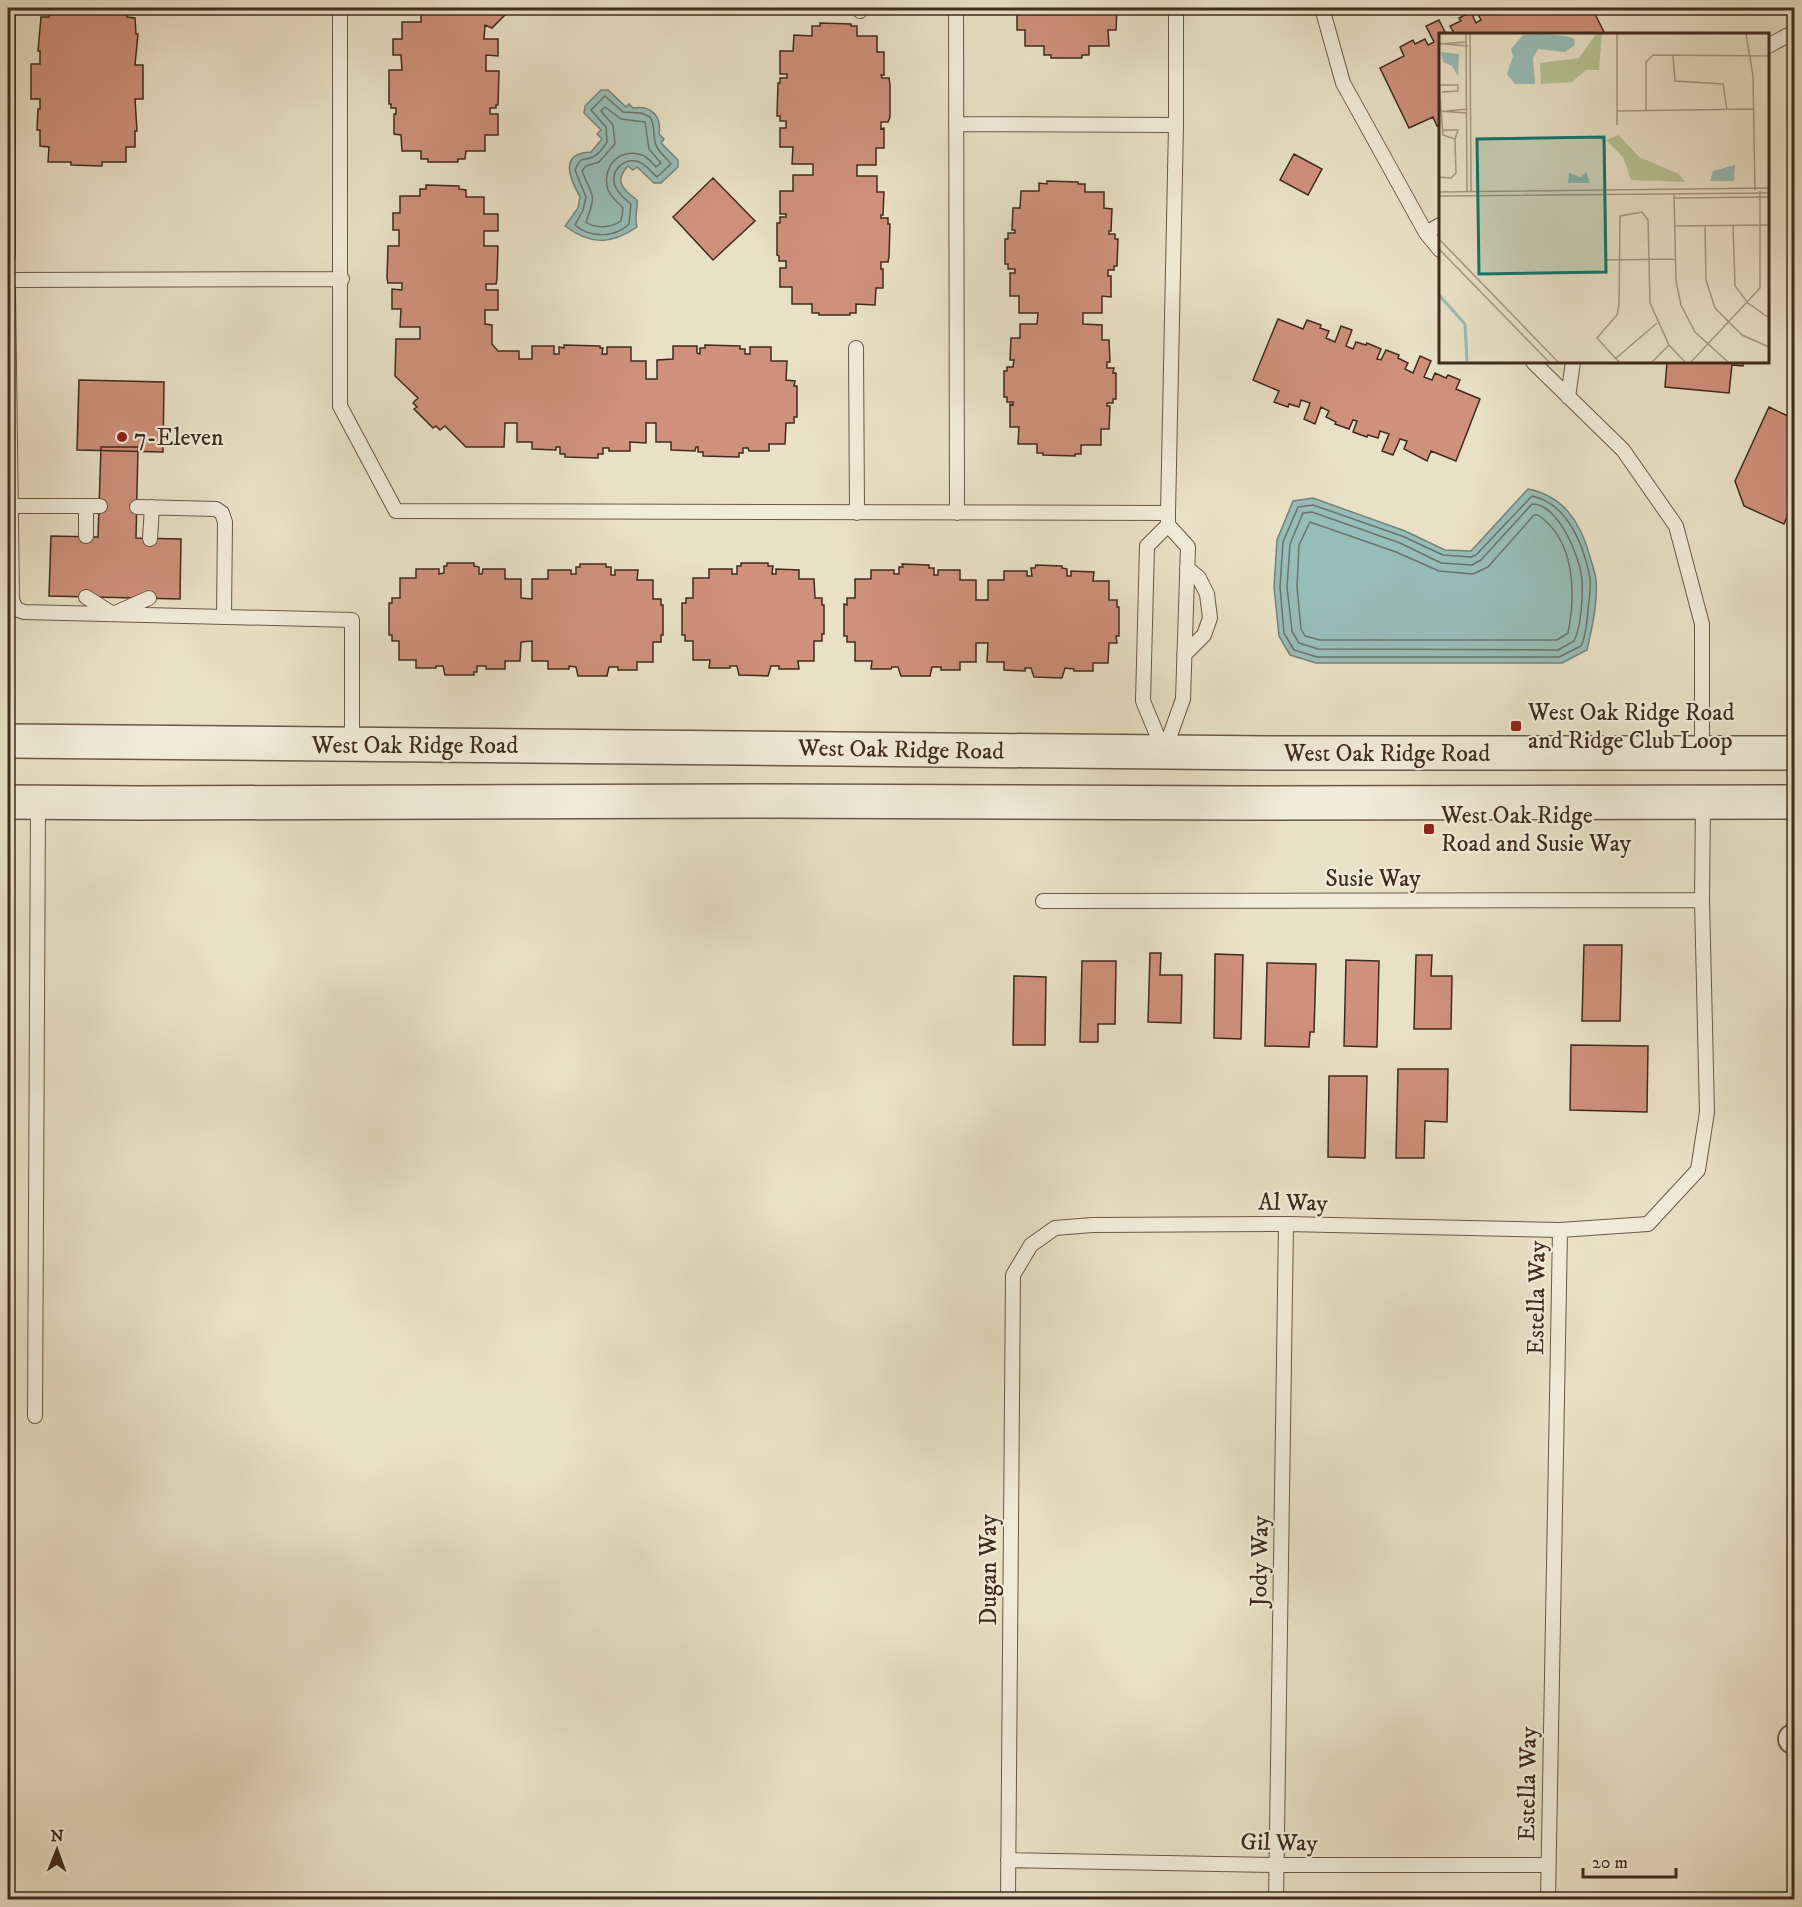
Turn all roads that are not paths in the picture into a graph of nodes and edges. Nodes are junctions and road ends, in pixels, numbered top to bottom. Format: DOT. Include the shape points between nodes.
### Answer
graph roads {
  1 [pos="8,8"];
  2 [pos="340,8"];
  3 [pos="956,8"];
  4 [pos="1176,8"];
  5 [pos="1322,8"];
  6 [pos="1794,32"];
  7 [pos="1769,45"];
  8 [pos="956,124"];
  9 [pos="1176,125"];
  10 [pos="1439,226"];
  11 [pos="1426,233"];
  12 [pos="1439,249"];
  13 [pos="8,255"];
  14 [pos="342,279"];
  15 [pos="8,280"];
  16 [pos="8,289"];
  17 [pos="856,348"];
  18 [pos="1534,363"];
  19 [pos="1573,363"];
  20 [pos="1568,397"];
  21 [pos="11,506"];
  22 [pos="857,513"];
  23 [pos="957,513"];
  24 [pos="1168,519"];
  25 [pos="86,536"];
  26 [pos="150,538"];
  27 [pos="1187,567"];
  28 [pos="86,597"];
  29 [pos="149,598"];
  30 [pos="113,615"];
  31 [pos="224,617"];
  32 [pos="1184,656"];
  33 [pos="8,741"];
  34 [pos="352,745"];
  35 [pos="1164,752"];
  36 [pos="1702,753"];
  37 [pos="1794,753"];
  38 [pos="1703,801"];
  39 [pos="23,802"];
  40 [pos="1794,802"];
  41 [pos="1702,900"];
  42 [pos="1043,901"];
  43 [pos="1286,1224"];
  44 [pos="1560,1230"];
  45 [pos="1030,1245"];
  46 [pos="35,1416"];
  47 [pos="1008,1860"];
  48 [pos="1277,1865"];
  49 [pos="1548,1865"];
  50 [pos="1008,1899"];
  51 [pos="1276,1899"];
  52 [pos="1548,1899"];
  1 -- 13 [label="lane"];
  2 -- 14 [label="lane"];
  3 -- 8 [label="lane"];
  4 -- 9 [label="lane"];
  5 -- 11 [label="lane" via="1343,83"];
  6 -- 7 [label="lane"];
  8 -- 9 [label="lane"];
  8 -- 23 [label="lane"];
  9 -- 24 [label="lane"];
  10 -- 11 [label="lane"];
  11 -- 12 [label="lane"];
  14 -- 15 [label="lane"];
  14 -- 22 [label="lane" via="340,406 396,511"];
  16 -- 21 [label="lane"];
  17 -- 22 [label="lane"];
  18 -- 20 [label="lane"];
  19 -- 20 [label="lane"];
  20 -- 36 [label="lane" via="1623,450 1676,526 1702,624"];
  21 -- 25 [label="lane" via="93,506"];
  21 -- 30 [label="lane" via="12,600 16,609"];
  22 -- 23 [label="lane"];
  23 -- 24 [label="lane"];
  24 -- 27 [label="lane" via="1188,547"];
  24 -- 35 [label="lane" via="1148,546 1143,701"];
  26 -- 31 [label="lane" via="145,507 216,509 222,513"];
  27 -- 32 [label="lane"];
  27 -- 32 [label="lane" via="1199,578 1207,594 1210,618 1204,635"];
  28 -- 30 [label="lane"];
  29 -- 30 [label="lane"];
  30 -- 31 [label="lane"];
  31 -- 34 [label="lane" via="352,620"];
  32 -- 35 [label="lane" via="1183,699"];
  33 -- 34 [label="street, West Oak Ridge Road"];
  34 -- 35 [label="street, West Oak Ridge Road"];
  35 -- 36 [label="street, West Oak Ridge Road"];
  36 -- 37 [label="street, West Oak Ridge Road"];
  36 -- 38 [label="street"];
  38 -- 39 [label="street, West Oak Ridge Road"];
  38 -- 40 [label="street, West Oak Ridge Road"];
  38 -- 41 [label="lane, Estella Way"];
  39 -- 46 [label="lane"];
  41 -- 42 [label="lane, Susie Way"];
  41 -- 44 [label="lane, Estella Way" via="1707,1112 1698,1170 1648,1224"];
  43 -- 44 [label="lane, Al Way"];
  43 -- 45 [label="lane, Al Way" via="1055,1228"];
  43 -- 48 [label="lane, Jody Way"];
  44 -- 49 [label="lane, Estella Way"];
  45 -- 47 [label="lane, Dugan Way" via="1013,1275"];
  47 -- 48 [label="lane, Gil Way"];
  47 -- 50 [label="lane, Dugan Way"];
  48 -- 49 [label="lane, Gil Way"];
  48 -- 51 [label="lane, Jody Way"];
  49 -- 52 [label="lane, Estella Way"];
}
